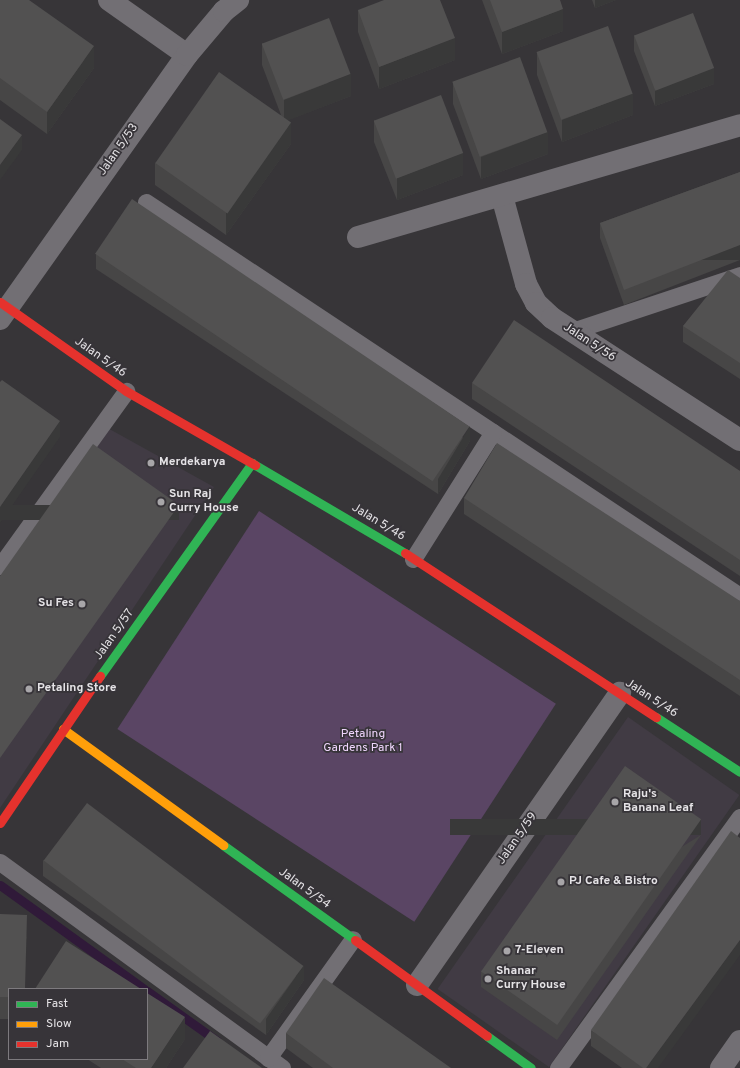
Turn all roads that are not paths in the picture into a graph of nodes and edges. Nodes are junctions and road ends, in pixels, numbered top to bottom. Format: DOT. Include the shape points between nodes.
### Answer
graph roads {
  1 [pos="109,0"];
  2 [pos="238,0"];
  3 [pos="187,55"];
  4 [pos="740,126"];
  5 [pos="502,196"];
  6 [pos="146,202"];
  7 [pos="358,237"];
  8 [pos="740,275"];
  9 [pos="3,309"];
  10 [pos="572,331"];
  11 [pos="126,391"];
  12 [pos="493,432"];
  13 [pos="740,440"];
  14 [pos="252,463"];
  15 [pos="413,559"];
  16 [pos="0,566"];
  17 [pos="740,596"];
  18 [pos="620,693"];
  19 [pos="63,729"];
  20 [pos="740,772"];
  21 [pos="740,817"];
  22 [pos="0,822"];
  23 [pos="0,862"];
  24 [pos="353,939"];
  25 [pos="417,986"];
  26 [pos="740,1041"];
  27 [pos="268,1058"];
  28 [pos="282,1068"];
  29 [pos="531,1068"];
  30 [pos="558,1068"];
  31 [pos="722,1068"];
  1 -- 3 [label="street"];
  2 -- 3 [label="street, Jalan 5/53" via="224,11"];
  3 -- 9 [label="street, Jalan 5/53"];
  4 -- 5 [label="street"];
  5 -- 7 [label="street"];
  5 -- 10 [label="street, Jalan 5/56" via="526,284 536,303 552,318"];
  6 -- 12 [label="lane"];
  8 -- 10 [label="lane"];
  9 -- 11 [label="street, Jalan 5/46"];
  10 -- 13 [label="street, Jalan 5/56"];
  11 -- 14 [label="street, Jalan 5/46"];
  11 -- 16 [label="lane"];
  12 -- 15 [label="lane"];
  12 -- 17 [label="lane"];
  14 -- 15 [label="street, Jalan 5/46" via="392,544"];
  14 -- 19 [label="street, Jalan 5/57"];
  15 -- 18 [label="street, Jalan 5/46"];
  18 -- 20 [label="street, Jalan 5/46"];
  18 -- 25 [label="street, Jalan 5/59"];
  19 -- 22 [label="street, Jalan 5/57"];
  19 -- 24 [label="street, Jalan 5/54"];
  21 -- 30 [label="lane"];
  23 -- 27 [label="lane"];
  24 -- 25 [label="street, Jalan 5/54"];
  24 -- 27 [label="lane"];
  25 -- 29 [label="street, Jalan 5/54"];
  26 -- 31 [label="street"];
  27 -- 28 [label="lane"];
}
